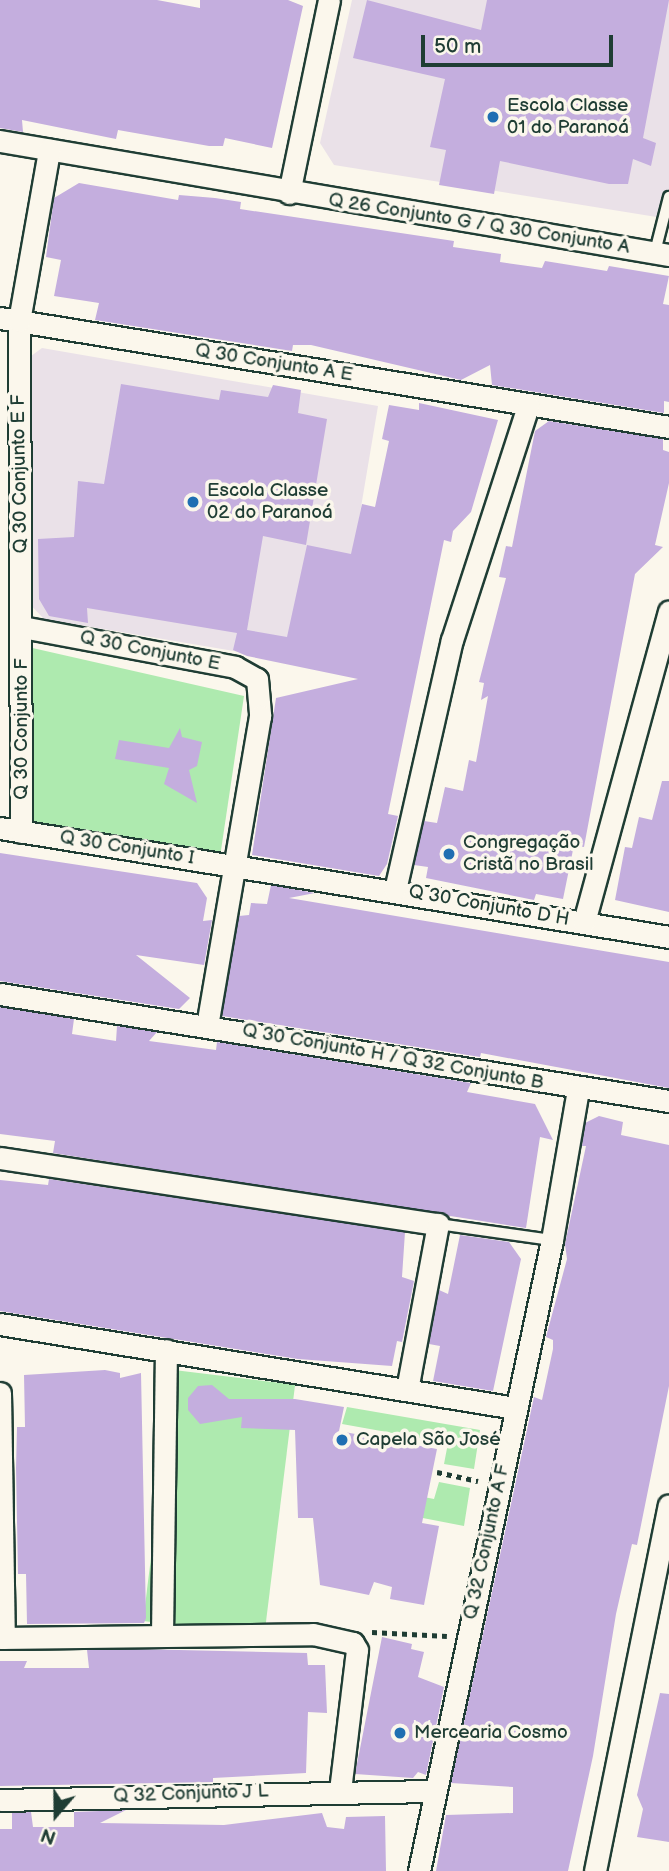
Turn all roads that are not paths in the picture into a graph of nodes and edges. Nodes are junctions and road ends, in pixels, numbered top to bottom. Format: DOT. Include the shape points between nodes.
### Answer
graph roads {
  1 [pos="329,0"];
  2 [pos="0,141"];
  3 [pos="49,150"];
  4 [pos="289,193"];
  5 [pos="669,197"];
  6 [pos="662,253"];
  7 [pos="9,320"];
  8 [pos="528,406"];
  9 [pos="669,427"];
  10 [pos="669,611"];
  11 [pos="22,627"];
  12 [pos="11,830"];
  13 [pos="234,864"];
  14 [pos="395,890"];
  15 [pos="584,922"];
  16 [pos="669,937"];
  17 [pos="0,994"];
  18 [pos="207,1026"];
  19 [pos="578,1089"];
  20 [pos="669,1101"];
  21 [pos="0,1158"];
  22 [pos="438,1224"];
  23 [pos="552,1240"];
  24 [pos="0,1324"];
  25 [pos="166,1350"];
  26 [pos="407,1389"];
  27 [pos="0,1393"];
  28 [pos="515,1408"];
  29 [pos="669,1505"];
  30 [pos="162,1635"];
  31 [pos="2,1638"];
  32 [pos="340,1790"];
  33 [pos="432,1791"];
  34 [pos="0,1800"];
  35 [pos="419,1871"];
  36 [pos="595,1871"];
  1 -- 4 [label="street"];
  2 -- 3 [label="street, Q 26 Conjunto G / Q 30 Conjunto A"];
  3 -- 4 [label="street, Q 26 Conjunto G / Q 30 Conjunto A"];
  3 -- 7 [label="street, Q 30 Conjunto E F"];
  4 -- 6 [label="street, Q 26 Conjunto G / Q 30 Conjunto A"];
  5 -- 6 [label="lane"];
  7 -- 8 [label="street, Q 30 Conjunto A E"];
  7 -- 11 [label="street, Q 30 Conjunto E F"];
  8 -- 9 [label="street, Q 30 Conjunto A E"];
  8 -- 14 [label="street" via="452,640"];
  10 -- 15 [label="street"];
  11 -- 12 [label="street, Q 30 Conjunto F"];
  11 -- 13 [label="street, Q 30 Conjunto E" via="235,667 257,679 260,716"];
  12 -- 13 [label="street, Q 30 Conjunto I"];
  13 -- 14 [label="street, Q 30 Conjunto I"];
  13 -- 18 [label="street"];
  14 -- 15 [label="street, Q 30 Conjunto D H"];
  15 -- 16 [label="street, Q 30 Conjunto D H"];
  17 -- 18 [label="street, Q 30 Conjunto H / Q 32 Conjunto B"];
  18 -- 19 [label="street, Q 30 Conjunto H / Q 32 Conjunto B"];
  19 -- 20 [label="street, Q 30 Conjunto H / Q 32 Conjunto B"];
  19 -- 23 [label="street, Q 32 Conjunto A F"];
  21 -- 22 [label="street"];
  22 -- 23 [label="lane"];
  22 -- 26 [label="street"];
  23 -- 28 [label="street, Q 32 Conjunto A F"];
  24 -- 25 [label="street"];
  25 -- 26 [label="street"];
  25 -- 30 [label="street"];
  26 -- 28 [label="street"];
  27 -- 31 [label="street"];
  28 -- 33 [label="street, Q 32 Conjunto A F"];
  29 -- 36 [label="street"];
  30 -- 31 [label="street"];
  30 -- 32 [label="street" via="313,1634 353,1643 358,1650"];
  32 -- 33 [label="street, Q 32 Conjunto J L"];
  32 -- 34 [label="street, Q 32 Conjunto J L"];
  33 -- 35 [label="street, Q 32 Conjunto A F"];
}
